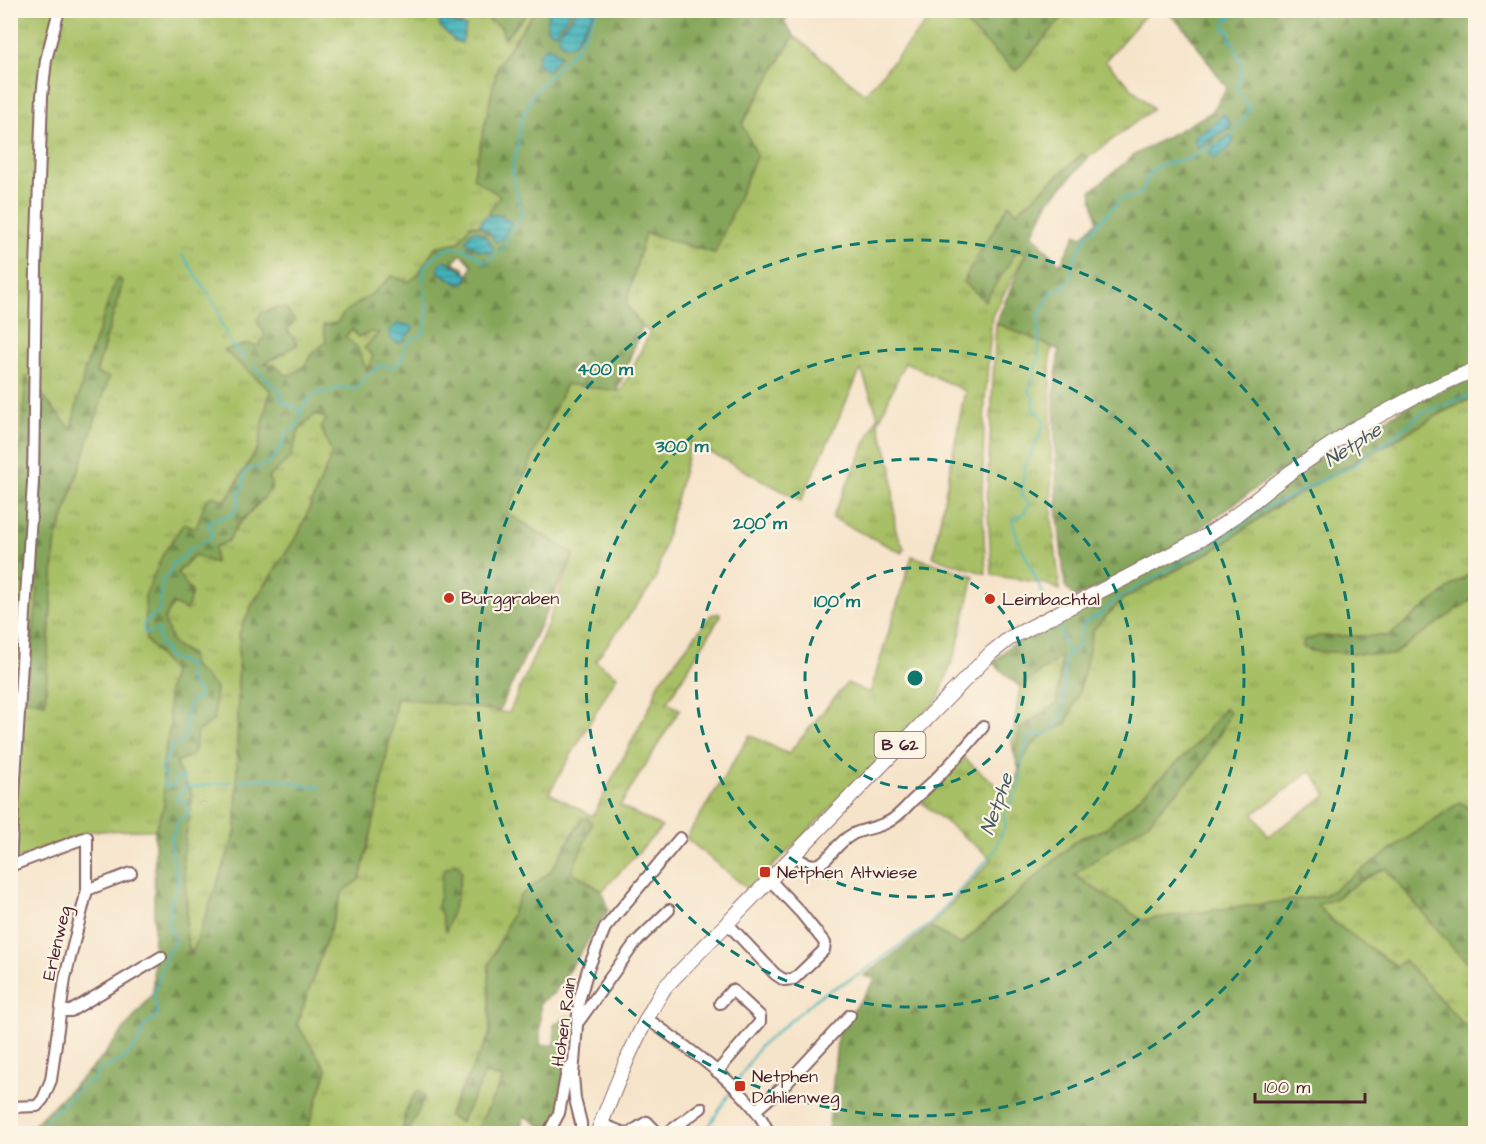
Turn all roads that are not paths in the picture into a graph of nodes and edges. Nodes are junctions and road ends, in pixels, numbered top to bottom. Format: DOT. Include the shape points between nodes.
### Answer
graph roads {
  1 [pos="59,10"];
  2 [pos="1476,369"];
  3 [pos="983,728"];
  4 [pos="680,838"];
  5 [pos="794,856"];
  6 [pos="10,861"];
  7 [pos="10,866"];
  8 [pos="131,873"];
  9 [pos="769,879"];
  10 [pos="87,890"];
  11 [pos="669,910"];
  12 [pos="728,924"];
  13 [pos="161,957"];
  14 [pos="720,1003"];
  15 [pos="60,1011"];
  16 [pos="850,1015"];
  17 [pos="646,1018"];
  18 [pos="577,1024"];
  19 [pos="573,1064"];
  20 [pos="717,1072"];
  21 [pos="10,1107"];
  22 [pos="701,1108"];
  23 [pos="756,1110"];
  24 [pos="599,1129"];
  25 [pos="548,1134"];
  26 [pos="581,1134"];
  27 [pos="628,1134"];
  28 [pos="659,1134"];
  29 [pos="666,1134"];
  30 [pos="769,1134"];
  1 -- 6 [label="street" via="46,60 41,120 33,482"];
  2 -- 5 [label="main road, B 62" via="1353,430 1204,537 1010,638 974,669"];
  3 -- 5 [label="street" via="941,776 890,821 853,834 821,864 805,864"];
  4 -- 18 [label="street, Hohen Rain" via="602,933 583,984"];
  5 -- 9 [label="main road, B 62"];
  7 -- 10 [label="street, Erlenweg" via="87,837"];
  8 -- 10 [label="street"];
  9 -- 12 [label="main road, B 62"];
  9 -- 12 [label="street" via="825,943 824,950 794,979 784,980"];
  10 -- 15 [label="street, Erlenweg" via="64,978"];
  11 -- 18 [label="street" via="634,943"];
  12 -- 17 [label="main road, B 62" via="665,987"];
  13 -- 15 [label="street" via="70,1011"];
  14 -- 20 [label="street" via="732,990 760,1016 760,1022"];
  15 -- 21 [label="street, Erlenweg" via="51,1080 43,1099 37,1106"];
  16 -- 23 [label="street" via="786,1084"];
  17 -- 20 [label="street"];
  17 -- 24 [label="main road, B 62"];
  18 -- 19 [label="street, Hohen Rain"];
  19 -- 25 [label="street" via="567,1071 559,1113"];
  19 -- 26 [label="street, Hohen Rain"];
  20 -- 23 [label="street"];
  22 -- 29 [label="street"];
  23 -- 30 [label="street"];
  24 -- 27 [label="street"];
  27 -- 28 [label="street" via="647,1122"];
}
